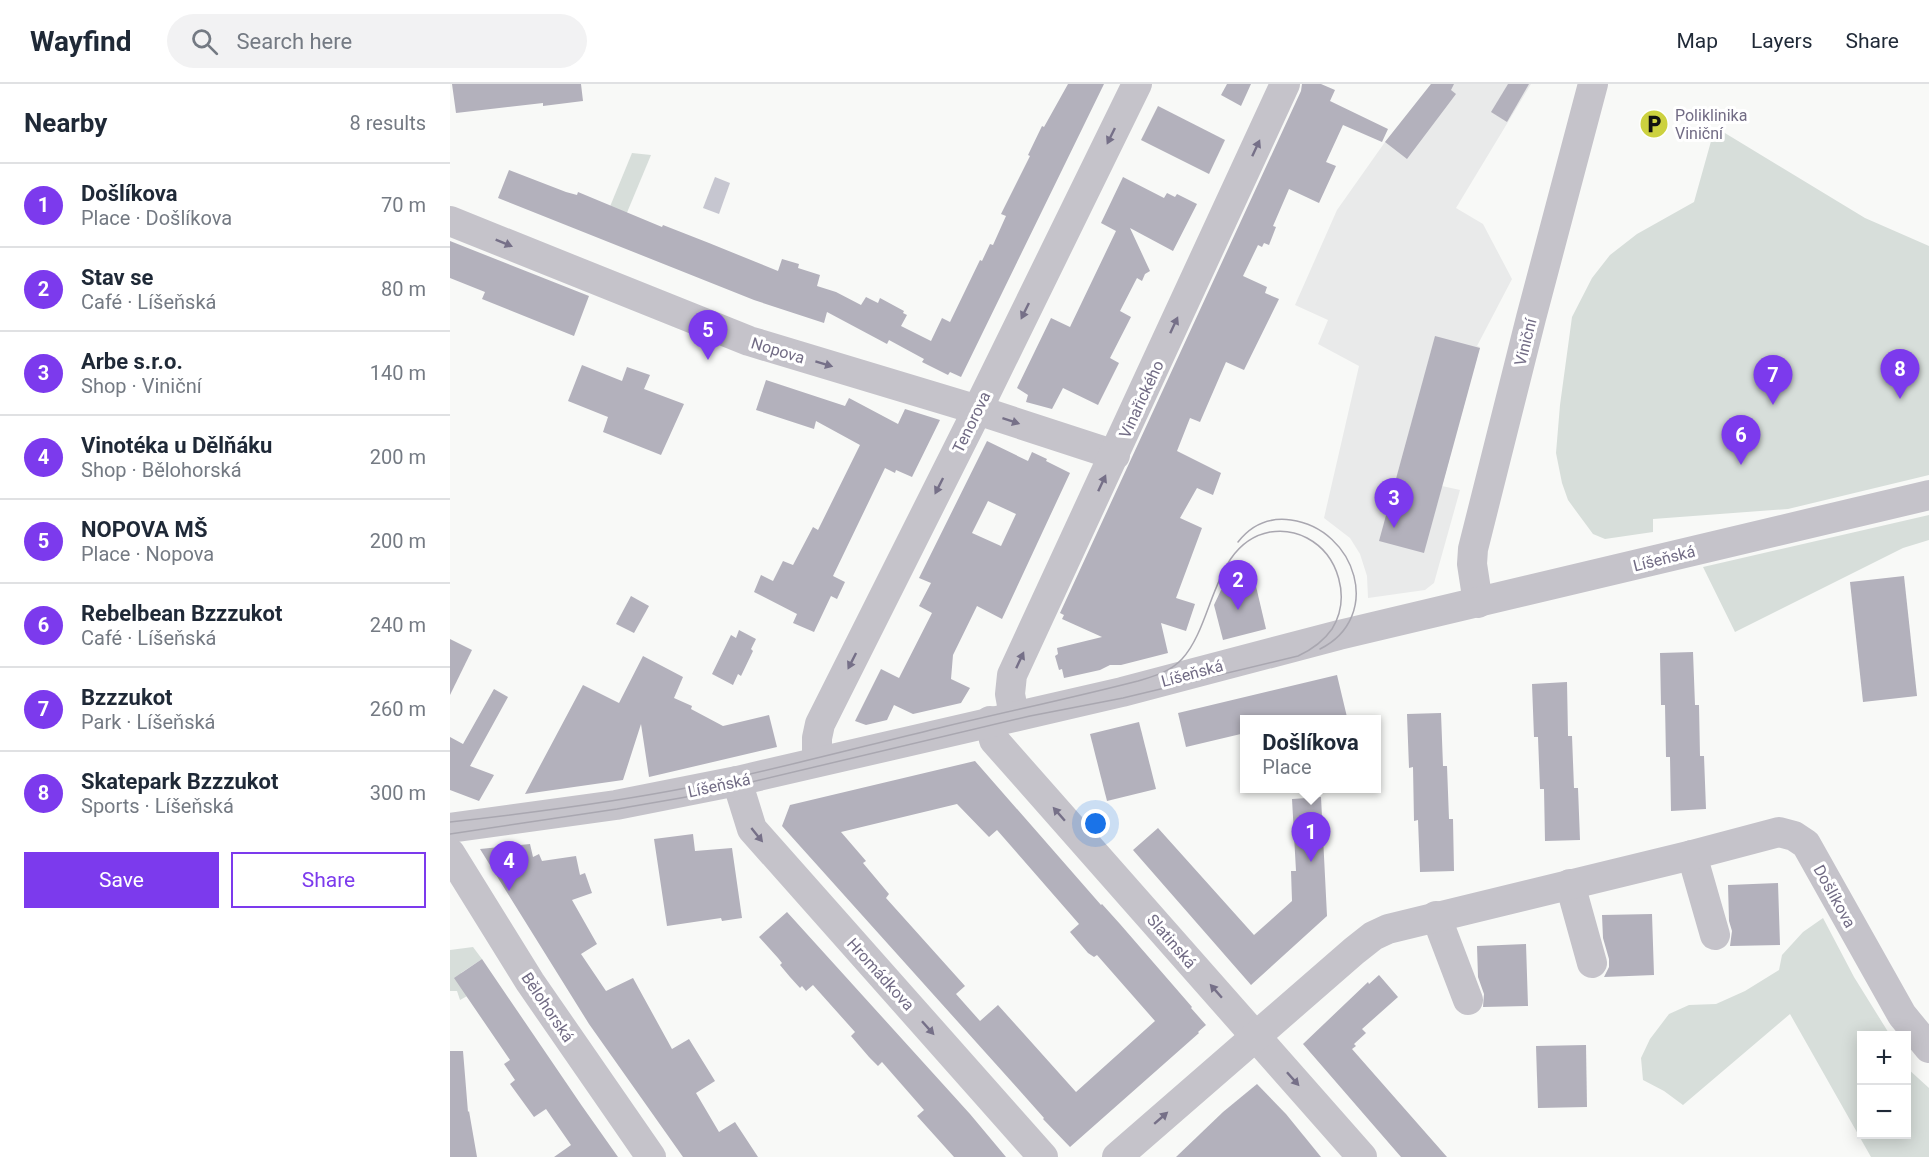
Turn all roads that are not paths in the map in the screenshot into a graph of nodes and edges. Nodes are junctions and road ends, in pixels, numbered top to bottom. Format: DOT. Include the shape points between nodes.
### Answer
graph roads {
  1 [pos="1137,84"];
  2 [pos="1285,84"];
  3 [pos="1593,84"];
  4 [pos="450,221"];
  5 [pos="977,410"];
  6 [pos="1114,455"];
  7 [pos="1929,495"];
  8 [pos="1478,603"];
  9 [pos="1002,719"];
  10 [pos="817,762"];
  11 [pos="737,781"];
  12 [pos="450,828"];
  13 [pos="450,853"];
  14 [pos="1692,855"];
  15 [pos="1570,884"];
  16 [pos="1436,916"];
  17 [pos="1715,935"];
  18 [pos="1592,963"];
  19 [pos="1468,1000"];
  20 [pos="1255,1035"];
  21 [pos="1929,1048"];
  22 [pos="651,1157"];
  23 [pos="1043,1157"];
  24 [pos="1117,1157"];
  25 [pos="1362,1157"];
  1 -- 5 [label="street, Tenorova, one-way"];
  6 -- 2 [label="street, Vinařického, one-way"];
  3 -- 8 [label="street, Viniční" via="1473,549"];
  4 -- 5 [label="street, Nopova, one-way" via="749,341"];
  5 -- 6 [label="street, Nopova, one-way"];
  5 -- 10 [label="street, Tenorova, one-way" via="820,724"];
  9 -- 6 [label="street, Vinařického, one-way" via="1012,675"];
  7 -- 8 [label="street, Líšeňská"];
  8 -- 9 [label="street, Líšeňská"];
  9 -- 10 [label="street, Líšeňská"];
  20 -- 9 [label="street, Slatinská, one-way" via="994,740"];
  10 -- 11 [label="street, Líšeňská"];
  11 -- 12 [label="street, Líšeňská" via="616,805"];
  11 -- 23 [label="street, Hromádkova, one-way" via="752,829"];
  13 -- 22 [label="street, Bělohorská" via="530,982"];
  14 -- 15 [label="street, Došlíkova"];
  14 -- 17 [label="street"];
  14 -- 21 [label="street, Došlíkova" via="1779,832 1806,844 1902,1015"];
  15 -- 16 [label="street, Došlíkova"];
  15 -- 18 [label="street"];
  16 -- 19 [label="street"];
  16 -- 20 [label="street, Došlíkova" via="1373,936"];
  24 -- 20 [label="street, Došlíkova, one-way"];
  20 -- 25 [label="street, Slatinská, one-way"];
}
